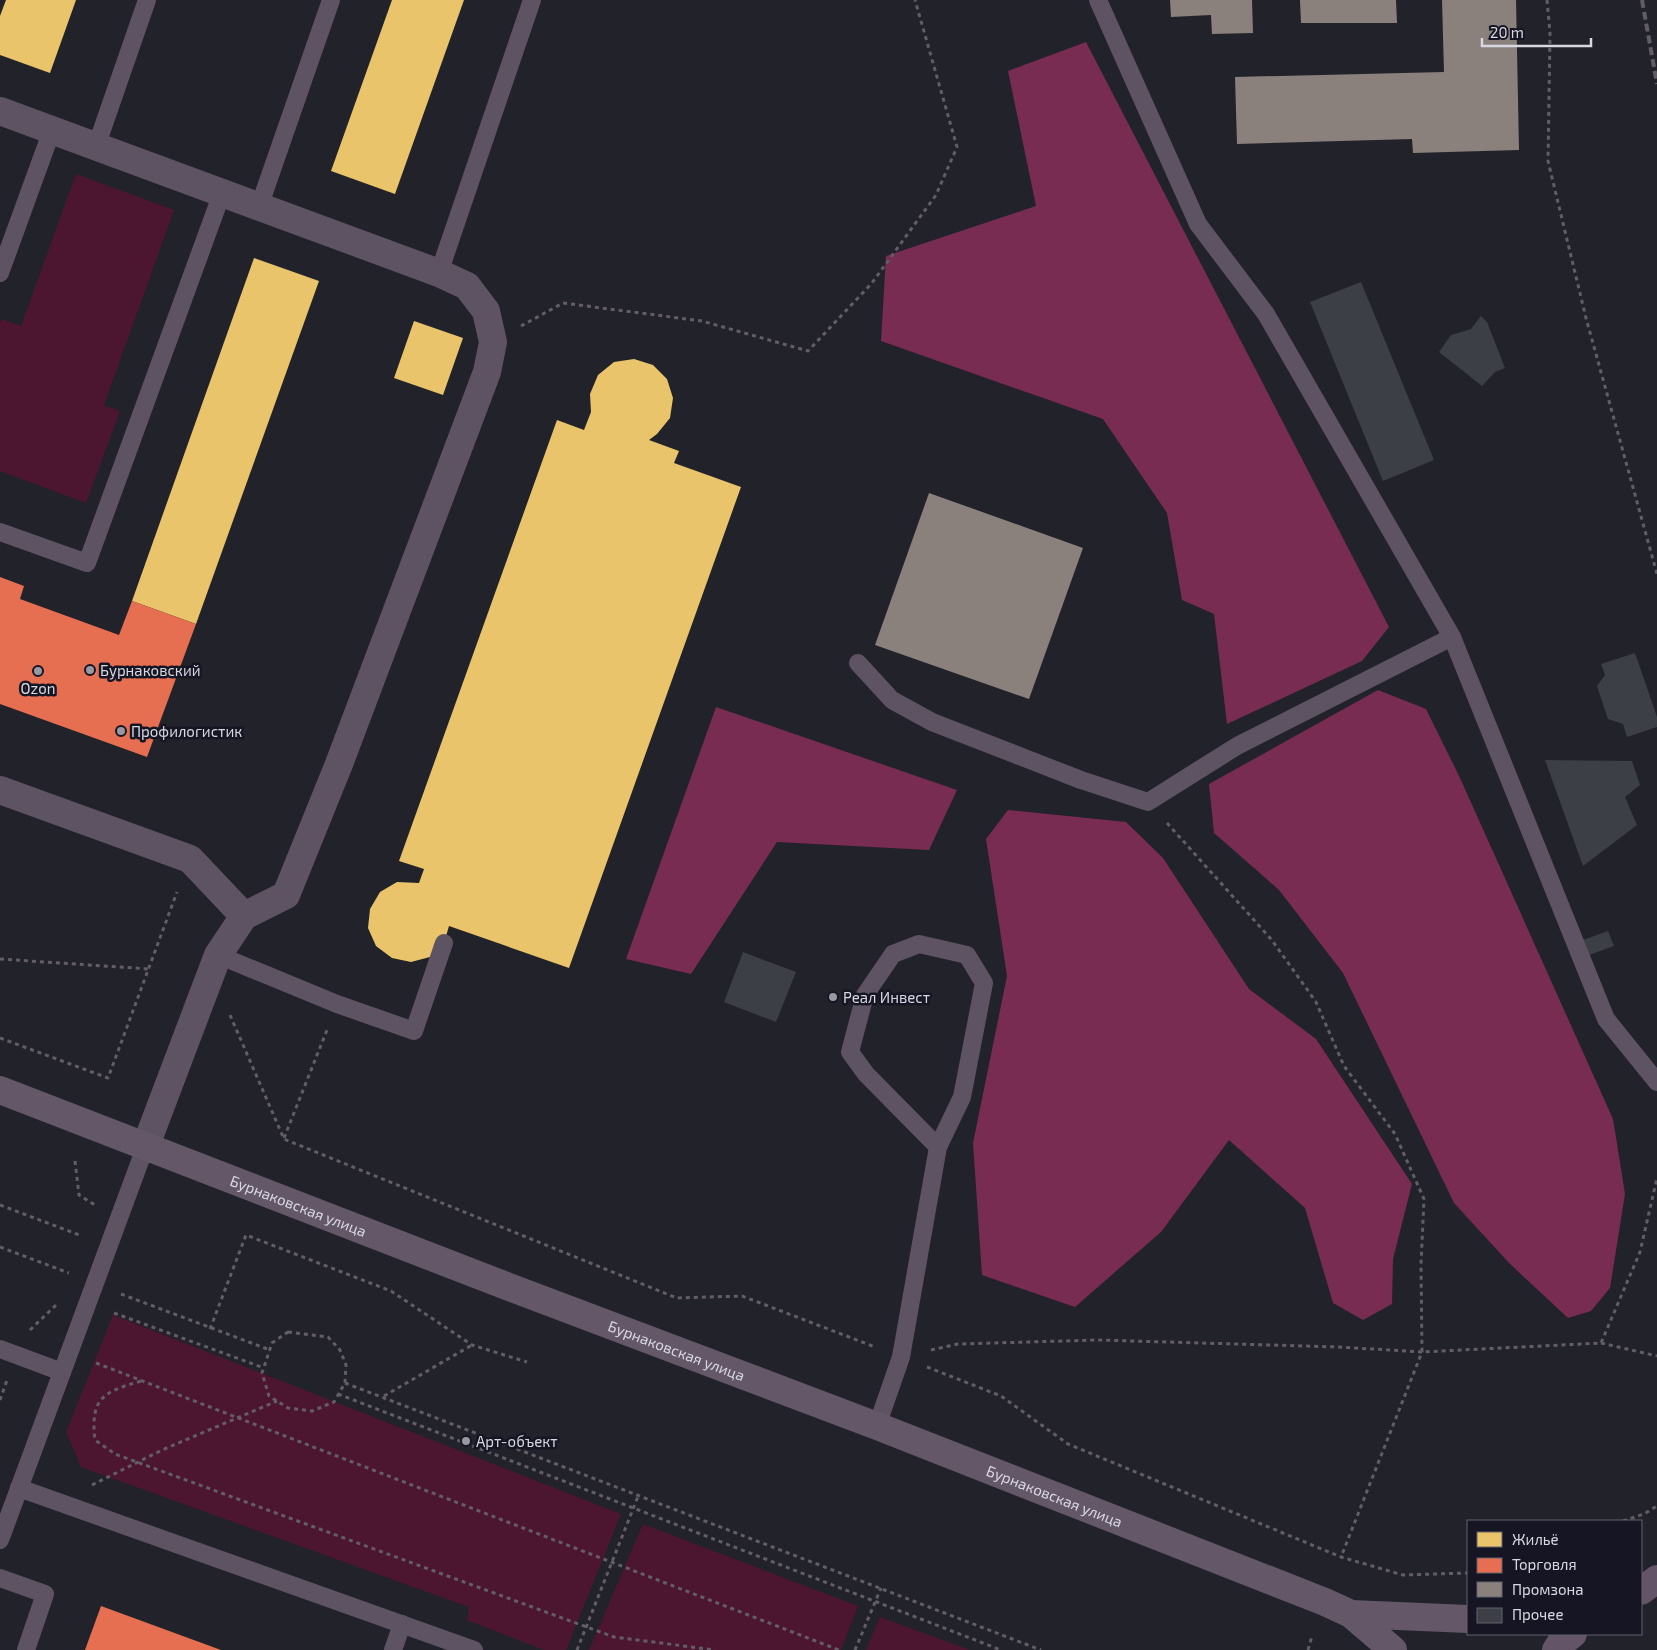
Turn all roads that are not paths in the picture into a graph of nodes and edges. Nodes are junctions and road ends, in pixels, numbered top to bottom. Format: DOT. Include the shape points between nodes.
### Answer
graph roads {
  1 [pos="147,0"];
  2 [pos="331,0"];
  3 [pos="532,0"];
  4 [pos="1098,0"];
  5 [pos="0,112"];
  6 [pos="52,130"];
  7 [pos="96,147"];
  8 [pos="222,193"];
  9 [pos="259,207"];
  10 [pos="439,272"];
  11 [pos="0,273"];
  12 [pos="0,532"];
  13 [pos="1452,637"];
  14 [pos="858,663"];
  15 [pos="0,790"];
  16 [pos="244,916"];
  17 [pos="444,943"];
  18 [pos="214,963"];
  19 [pos="1657,1082"];
  20 [pos="0,1090"];
  21 [pos="146,1145"];
  22 [pos="938,1147"];
  23 [pos="8,1352"];
  24 [pos="62,1372"];
  25 [pos="878,1426"];
  26 [pos="19,1488"];
  27 [pos="0,1540"];
  28 [pos="0,1578"];
  29 [pos="1657,1580"];
  30 [pos="1642,1590"];
  31 [pos="1657,1596"];
  32 [pos="1642,1599"];
  33 [pos="1351,1614"];
  34 [pos="1467,1620"];
  35 [pos="402,1624"];
  36 [pos="1572,1635"];
  37 [pos="26,1650"];
  38 [pos="393,1650"];
  39 [pos="474,1650"];
  40 [pos="1393,1650"];
  41 [pos="1556,1650"];
  1 -- 7 [label="lane"];
  2 -- 9 [label="lane"];
  3 -- 10 [label="lane"];
  4 -- 13 [label="lane" via="1198,224 1266,314"];
  5 -- 6 [label="street"];
  6 -- 7 [label="street"];
  6 -- 11 [label="lane"];
  7 -- 8 [label="street"];
  8 -- 9 [label="street"];
  8 -- 12 [label="lane" via="87,563"];
  9 -- 10 [label="street"];
  10 -- 16 [label="street" via="467,286 486,311 492,342 487,372 286,895"];
  13 -- 14 [label="lane" via="1237,746 1148,802 932,722 892,700"];
  13 -- 19 [label="lane" via="1606,1019"];
  15 -- 16 [label="street" via="190,859"];
  16 -- 18 [label="street"];
  17 -- 18 [label="lane" via="414,1031"];
  18 -- 21 [label="street"];
  20 -- 21 [label="main road, Бурнаковская улица"];
  21 -- 24 [label="lane"];
  21 -- 25 [label="main road, Бурнаковская улица" via="508,1287"];
  22 -- 22 [label="lane" via="962,1097 984,983 967,955 919,944 892,954 865,994 850,1052 866,1074"];
  22 -- 25 [label="lane" via="901,1357"];
  23 -- 24 [label="lane"];
  24 -- 26 [label="lane"];
  25 -- 33 [label="main road, Бурнаковская улица"];
  26 -- 27 [label="lane"];
  26 -- 35 [label="lane"];
  28 -- 37 [label="lane" via="45,1594"];
  29 -- 30 [label="main road"];
  31 -- 32 [label="main road"];
  33 -- 34 [label="main road"];
  33 -- 40 [label="main road"];
  35 -- 38 [label="lane"];
  35 -- 39 [label="lane"];
  36 -- 41 [label="main road"];
}
